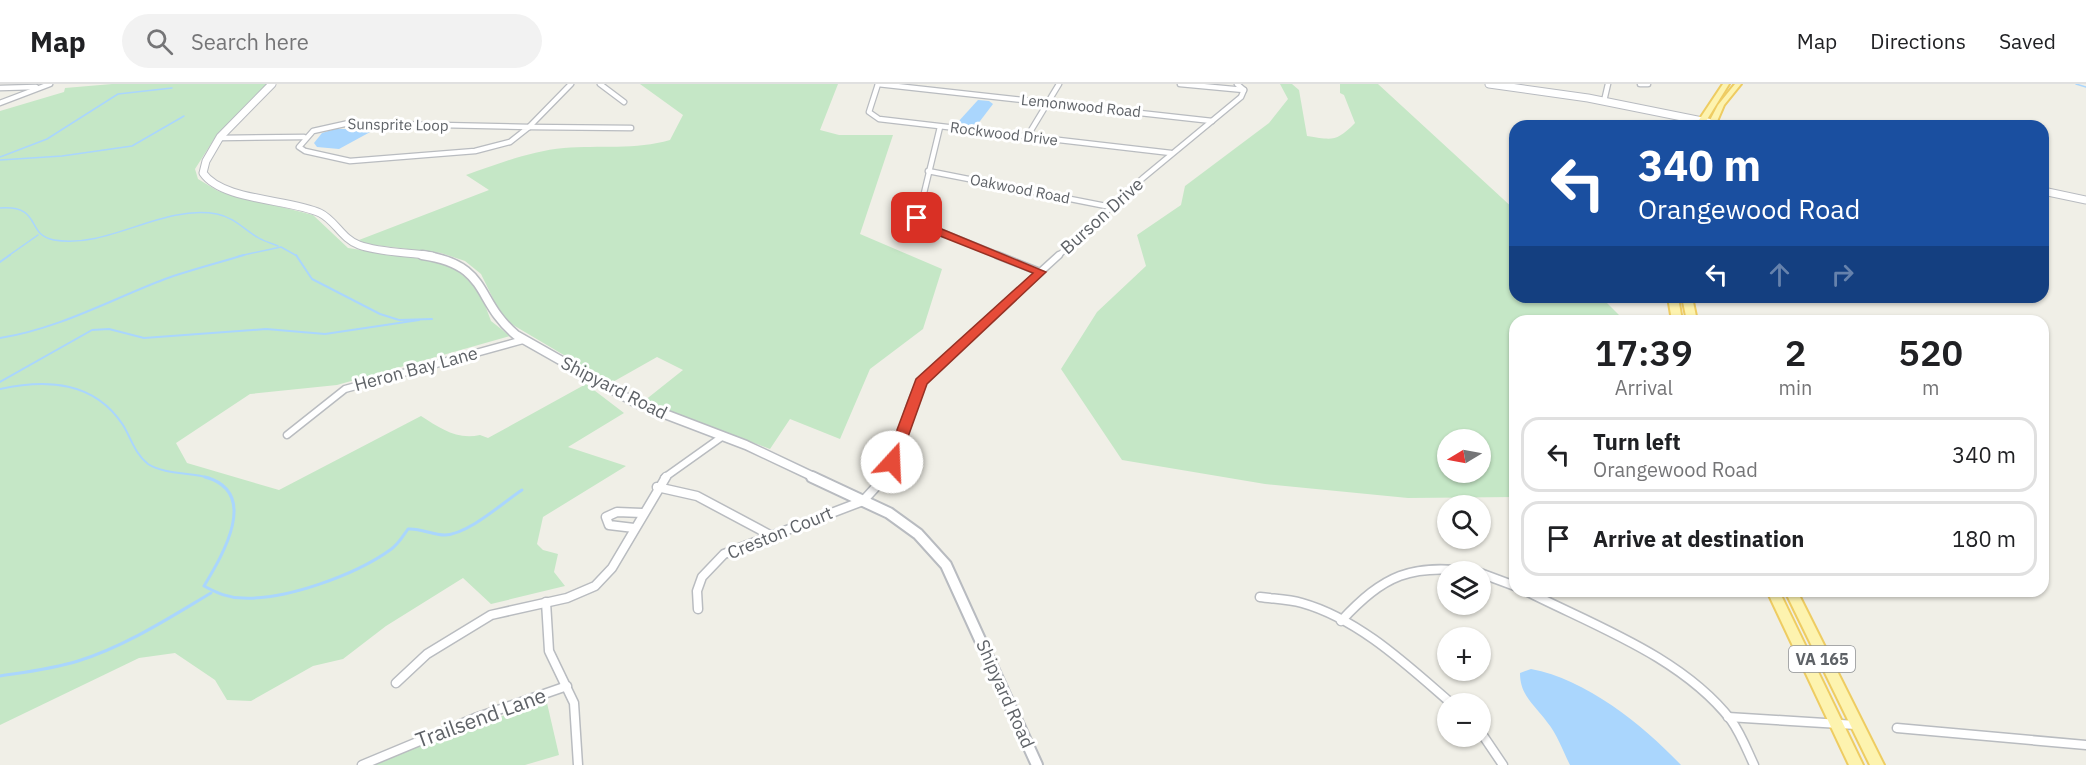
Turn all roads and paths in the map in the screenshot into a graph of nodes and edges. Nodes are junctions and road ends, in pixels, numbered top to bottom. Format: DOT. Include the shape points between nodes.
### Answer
graph roads {
  1 [pos="13,84"];
  2 [pos="50,84"];
  3 [pos="272,84"];
  4 [pos="571,84"];
  5 [pos="600,84"];
  6 [pos="878,84"];
  7 [pos="1059,84"];
  8 [pos="1180,84"];
  9 [pos="1237,84"];
  10 [pos="1489,84"];
  11 [pos="1608,84"];
  12 [pos="1640,84"];
  13 [pos="1648,84"];
  14 [pos="1726,84"];
  15 [pos="1738,84"];
  16 [pos="0,88"];
  17 [pos="7,88"];
  18 [pos="39,88"];
  19 [pos="1244,90"];
  20 [pos="1604,101"];
  21 [pos="624,102"];
  22 [pos="0,103"];
  23 [pos="1048,103"];
  24 [pos="1687,120"];
  25 [pos="1702,120"];
  26 [pos="1714,120"];
  27 [pos="1212,121"];
  28 [pos="529,127"];
  29 [pos="940,127"];
  30 [pos="631,128"];
  31 [pos="304,137"];
  32 [pos="1027,137"];
  33 [pos="220,138"];
  34 [pos="1171,153"];
  35 [pos="928,171"];
  36 [pos="2049,192"];
  37 [pos="2086,200"];
  38 [pos="1112,207"];
  39 [pos="1041,272"];
  40 [pos="523,340"];
  41 [pos="287,435"];
  42 [pos="723,436"];
  43 [pos="657,486"];
  44 [pos="863,501"];
  45 [pos="642,513"];
  46 [pos="634,528"];
  47 [pos="770,535"];
  48 [pos="1437,567"];
  49 [pos="1491,577"];
  50 [pos="1509,584"];
  51 [pos="1260,597"];
  52 [pos="1537,597"];
  53 [pos="1776,597"];
  54 [pos="1794,597"];
  55 [pos="546,602"];
  56 [pos="698,609"];
  57 [pos="1341,621"];
  58 [pos="396,683"];
  59 [pos="567,686"];
  60 [pos="1437,693"];
  61 [pos="1728,717"];
  62 [pos="1834,724"];
  63 [pos="1856,725"];
  64 [pos="1897,728"];
  65 [pos="2086,744"];
  66 [pos="1491,747"];
  67 [pos="362,765"];
  68 [pos="578,765"];
  69 [pos="1037,765"];
  70 [pos="1503,765"];
  71 [pos="1754,765"];
  72 [pos="1856,765"];
  73 [pos="1877,765"];
  1 -- 17 [label="street"];
  2 -- 18 [label="street"];
  3 -- 33 [label="street, Shipyard Road"];
  4 -- 28 [label="street, Sunsprite Loop"];
  5 -- 21 [label="street"];
  6 -- 23 [label="street, Lemonwood Road"];
  6 -- 29 [label="street, Rockwood Drive" via="869,112 873,117"];
  7 -- 23 [label="street"];
  8 -- 19 [label="street"];
  9 -- 19 [label="street"];
  10 -- 20 [label="street"];
  11 -- 20 [label="street"];
  12 -- 13 [label="street"];
  14 -- 25 [label="main road"];
  15 -- 26 [label="main road"];
  16 -- 17 [label="street"];
  17 -- 18 [label="street"];
  18 -- 22 [label="street"];
  19 -- 27 [label="street, Burson Drive"];
  20 -- 24 [label="street"];
  23 -- 27 [label="street, Lemonwood Road"];
  23 -- 32 [label="street"];
  27 -- 34 [label="street, Burson Drive"];
  28 -- 30 [label="street"];
  28 -- 31 [label="street, Sunsprite Loop" via="349,123 320,128"];
  28 -- 31 [label="street, Sunsprite Loop" via="510,142 485,150 361,160 337,160 304,151 299,147"];
  29 -- 32 [label="street, Rockwood Drive"];
  29 -- 35 [label="street"];
  31 -- 33 [label="street"];
  32 -- 34 [label="street, Rockwood Drive"];
  33 -- 40 [label="street, Shipyard Road" via="204,163 203,173 211,182 321,213 358,245 432,256 462,266 480,283 499,321"];
  34 -- 38 [label="street, Burson Drive"];
  35 -- 38 [label="street, Oakwood Road"];
  35 -- 39 [label="street" via="919,223"];
  36 -- 37 [label="street"];
  38 -- 39 [label="street, Burson Drive"];
  39 -- 44 [label="street, Burson Drive" via="921,382 887,473 879,487"];
  40 -- 41 [label="street, Heron Bay Lane" via="345,389"];
  40 -- 42 [label="street, Shipyard Road" via="613,392"];
  42 -- 43 [label="street"];
  42 -- 44 [label="street, Shipyard Road"];
  43 -- 45 [label="street"];
  43 -- 47 [label="street" via="697,496"];
  44 -- 47 [label="street, Creston Court"];
  44 -- 69 [label="street, Shipyard Road" via="910,527 946,565"];
  45 -- 46 [label="street"];
  45 -- 46 [label="street" via="617,512 606,517 609,525"];
  46 -- 55 [label="street" via="612,568 600,581 582,592"];
  47 -- 56 [label="street, Creston Court" via="736,547 712,562 696,589"];
  48 -- 57 [label="street" via="1396,574 1371,590"];
  49 -- 50 [label="street"];
  51 -- 57 [label="street" via="1302,603"];
  52 -- 61 [label="street" via="1661,662"];
  53 -- 62 [label="main road, VA 165"];
  54 -- 63 [label="main road, VA 165"];
  55 -- 58 [label="street" via="491,615 420,659"];
  55 -- 59 [label="street" via="549,651"];
  57 -- 60 [label="street"];
  59 -- 67 [label="street, Trailsend Lane" via="474,718"];
  59 -- 68 [label="street" via="576,716"];
  61 -- 62 [label="street"];
  61 -- 71 [label="street"];
  62 -- 63 [label="street"];
  62 -- 72 [label="main road, VA 165"];
  63 -- 73 [label="main road, VA 165"];
  64 -- 65 [label="street"];
  66 -- 70 [label="street"];
}
